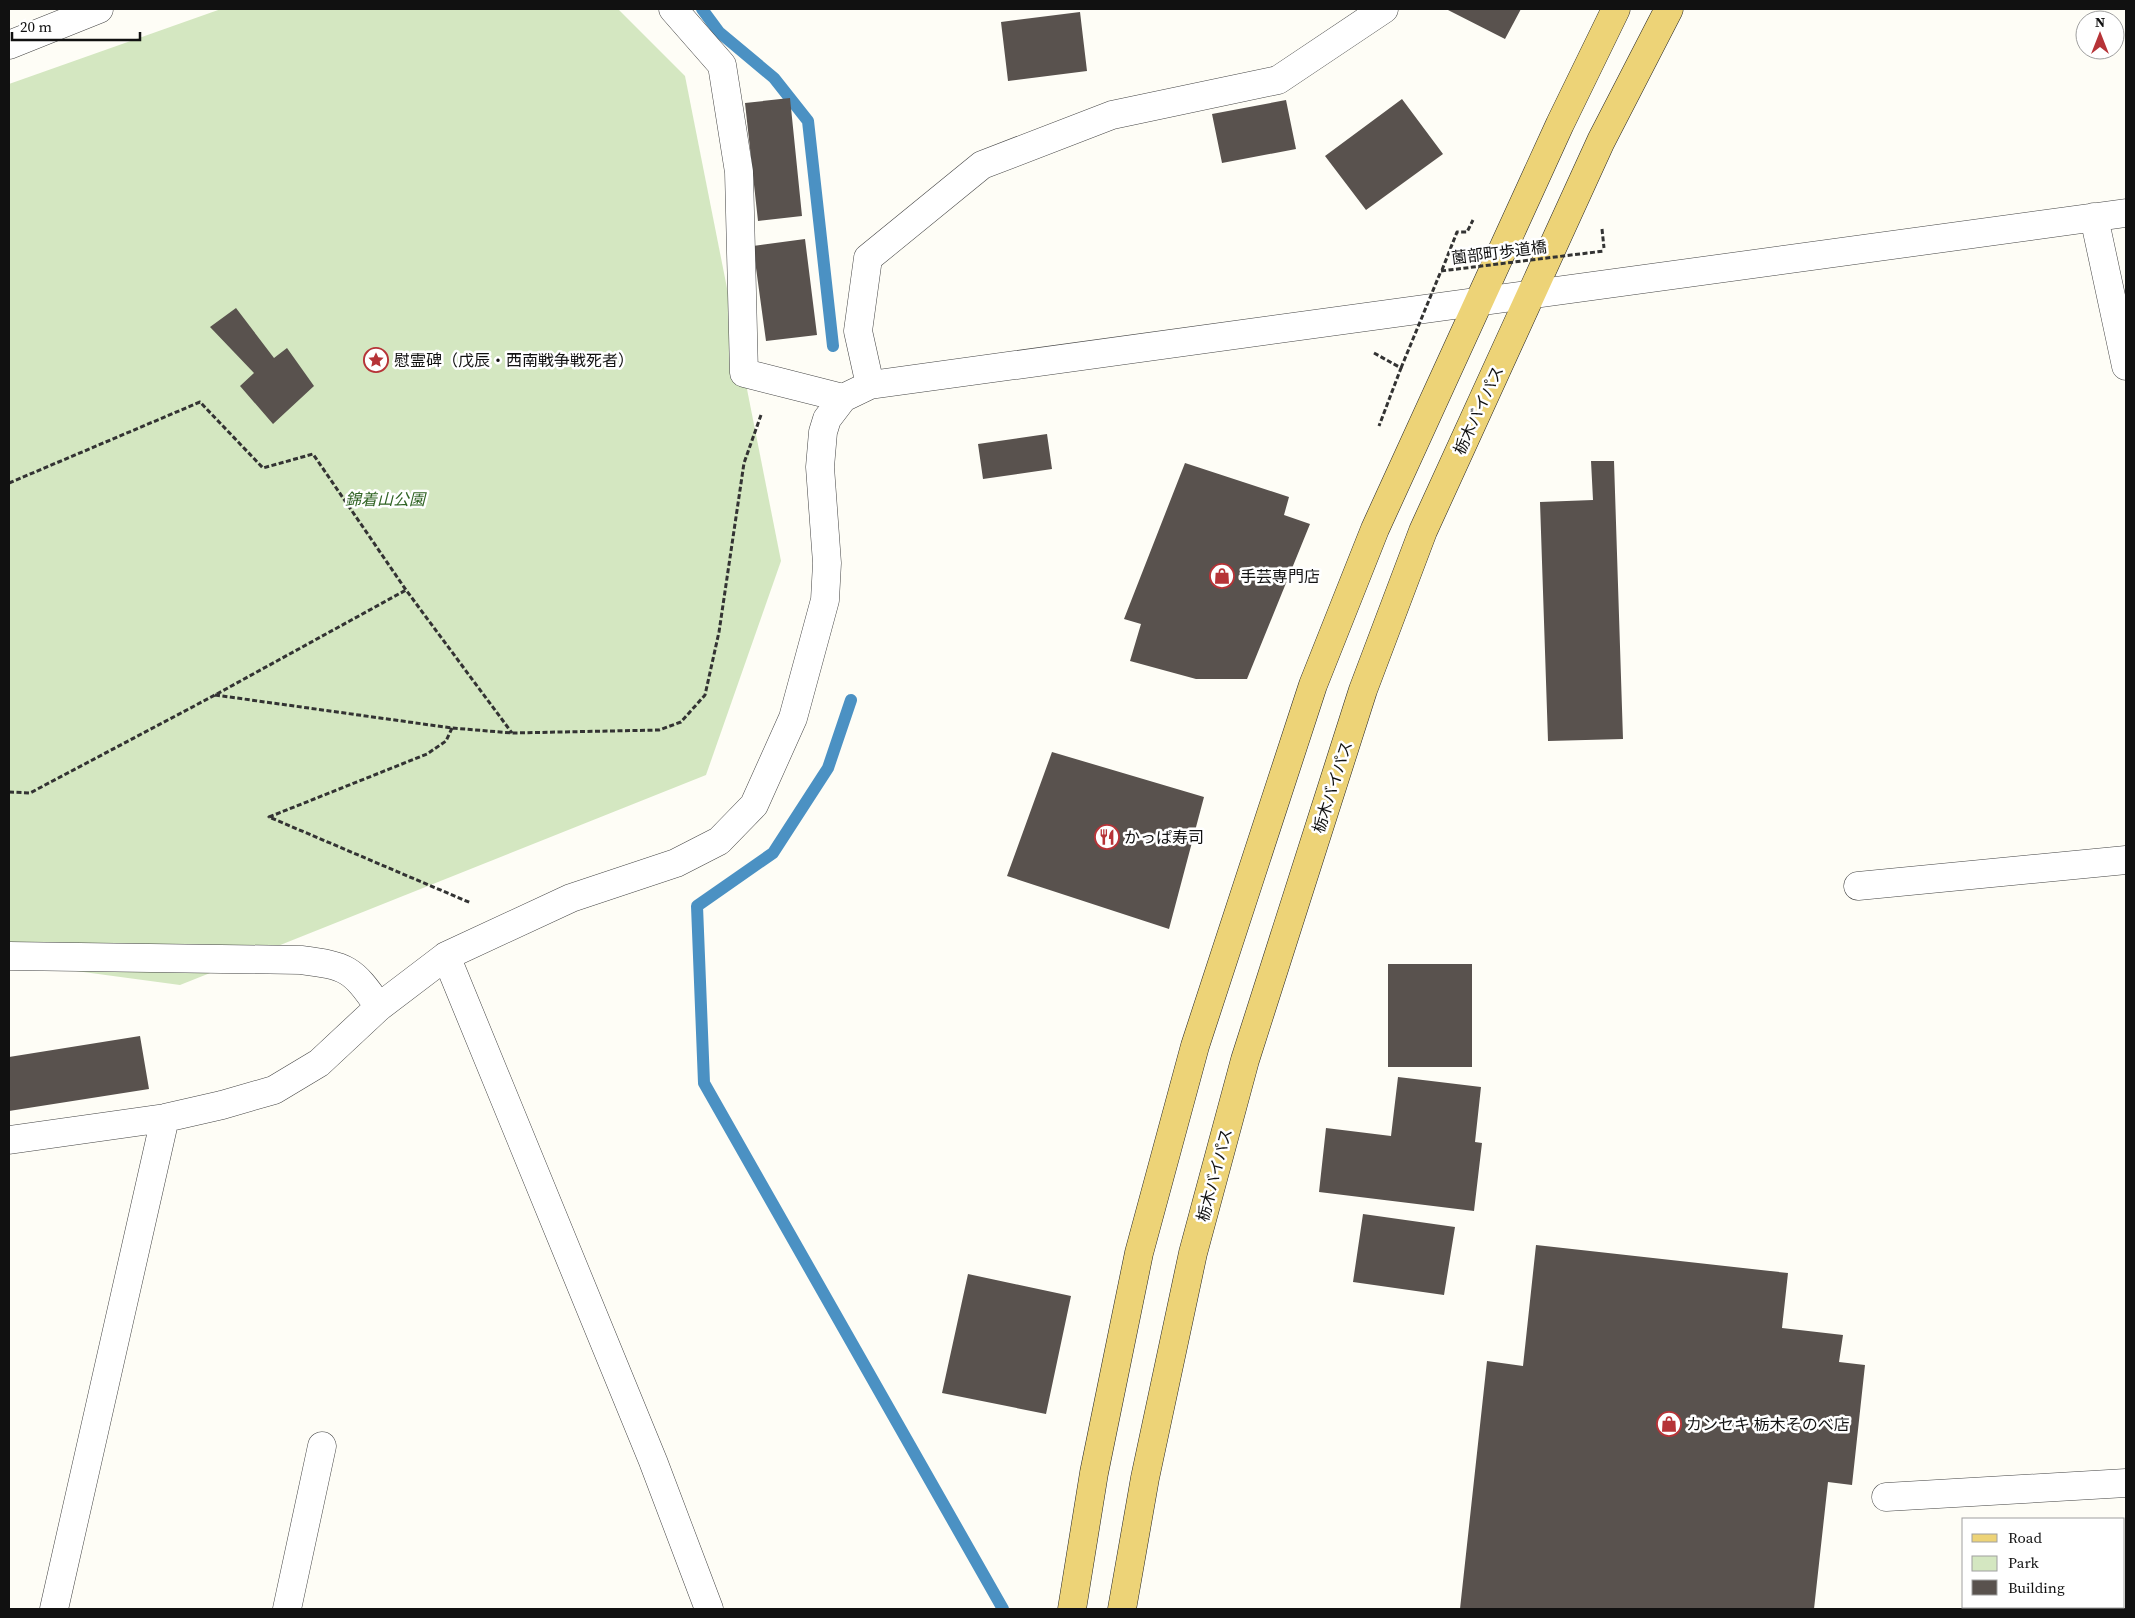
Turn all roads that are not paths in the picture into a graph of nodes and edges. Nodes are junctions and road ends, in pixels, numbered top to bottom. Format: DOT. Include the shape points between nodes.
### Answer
graph roads {
  1 [pos="98,9"];
  2 [pos="673,9"];
  3 [pos="1384,9"];
  4 [pos="1616,9"];
  5 [pos="1669,9"];
  6 [pos="9,45"];
  7 [pos="2126,213"];
  8 [pos="2094,217"];
  9 [pos="1532,293"];
  10 [pos="1479,301"];
  11 [pos="2126,366"];
  12 [pos="870,386"];
  13 [pos="843,398"];
  14 [pos="2126,860"];
  15 [pos="1858,886"];
  16 [pos="9,956"];
  17 [pos="446,956"];
  18 [pos="379,1007"];
  19 [pos="165,1118"];
  20 [pos="9,1140"];
  21 [pos="322,1446"];
  22 [pos="2126,1482"];
  23 [pos="1886,1497"];
  24 [pos="54,1609"];
  25 [pos="287,1609"];
  26 [pos="709,1609"];
  27 [pos="1072,1609"];
  28 [pos="1122,1609"];
  1 -- 6 [label="street"];
  2 -- 13 [label="street" via="722,65 739,172 744,373"];
  3 -- 12 [label="street" via="1278,80 1112,115 982,165 868,258 858,331"];
  4 -- 10 [label="main road"];
  5 -- 9 [label="main road, 栃木バイパス" via="1601,142"];
  7 -- 8 [label="street"];
  8 -- 9 [label="street"];
  8 -- 11 [label="street"];
  9 -- 10 [label="street"];
  9 -- 28 [label="main road, 栃木バイパス" via="1423,531 1363,690 1292,909 1245,1060 1193,1254 1145,1478"];
  10 -- 12 [label="street"];
  10 -- 27 [label="main road" via="1375,529 1313,685 1195,1046 1139,1254 1094,1473"];
  12 -- 13 [label="street"];
  13 -- 17 [label="street" via="826,420 823,432 820,467 827,564 825,600 793,718 754,804 719,841 676,863 571,898"];
  14 -- 15 [label="street"];
  16 -- 18 [label="street" via="301,960 334,964 359,978"];
  17 -- 18 [label="street"];
  17 -- 26 [label="street" via="653,1460"];
  18 -- 19 [label="street" via="319,1063 274,1090"];
  19 -- 20 [label="street"];
  19 -- 24 [label="street"];
  21 -- 25 [label="street"];
  22 -- 23 [label="street"];
}
